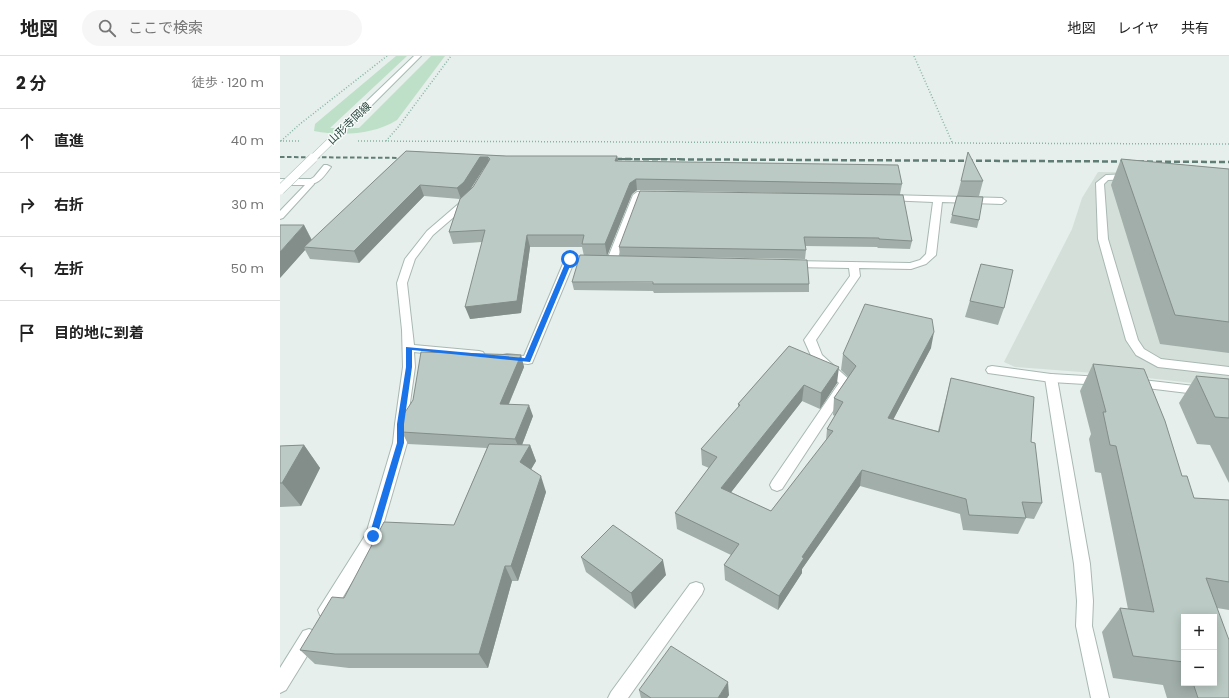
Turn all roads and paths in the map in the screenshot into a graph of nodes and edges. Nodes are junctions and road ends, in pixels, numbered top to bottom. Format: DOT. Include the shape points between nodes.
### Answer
graph roads {
  1 [pos="387,56"];
  2 [pos="418,56"];
  3 [pos="452,56"];
  4 [pos="914,56"];
  5 [pos="280,141"];
  6 [pos="952,142"];
  7 [pos="1229,144"];
  8 [pos="327,167"];
  9 [pos="1138,177"];
  10 [pos="280,182"];
  11 [pos="310,182"];
  12 [pos="280,190"];
  13 [pos="476,190"];
  14 [pos="669,195"];
  15 [pos="883,198"];
  16 [pos="938,199"];
  17 [pos="1002,201"];
  18 [pos="280,216"];
  19 [pos="784,264"];
  20 [pos="854,265"];
  21 [pos="409,348"];
  22 [pos="992,370"];
  23 [pos="1229,371"];
  24 [pos="1051,378"];
  25 [pos="1229,394"];
  26 [pos="777,486"];
  27 [pos="696,589"];
  28 [pos="280,684"];
  29 [pos="617,698"];
  30 [pos="1100,698"];
  1 -- 5 [label="path"];
  2 -- 12 [label="street, 山形寺岡線, bridge"];
  3 -- 6 [label="path" via="386,141"];
  4 -- 6 [label="path"];
  6 -- 7 [label="path"];
  8 -- 11 [label="street" via="317,179"];
  9 -- 23 [label="street" via="1112,177 1100,183 1102,239 1132,340 1140,352 1158,363"];
  10 -- 11 [label="street"];
  11 -- 18 [label="street"];
  13 -- 21 [label="street" via="454,214 430,233 410,259 402,284"];
  14 -- 21 [label="street" via="637,194 616,261 570,259 528,360"];
  15 -- 16 [label="street"];
  16 -- 17 [label="street"];
  16 -- 20 [label="street" via="930,256 923,262 911,266"];
  19 -- 20 [label="street"];
  20 -- 26 [label="street" via="854,276 810,340 817,357 846,382"];
  21 -- 28 [label="street" via="400,443 373,536"];
  22 -- 24 [label="street"];
  24 -- 25 [label="street"];
  24 -- 30 [label="street" via="1082,564 1084,626"];
  27 -- 29 [label="street"];
}
